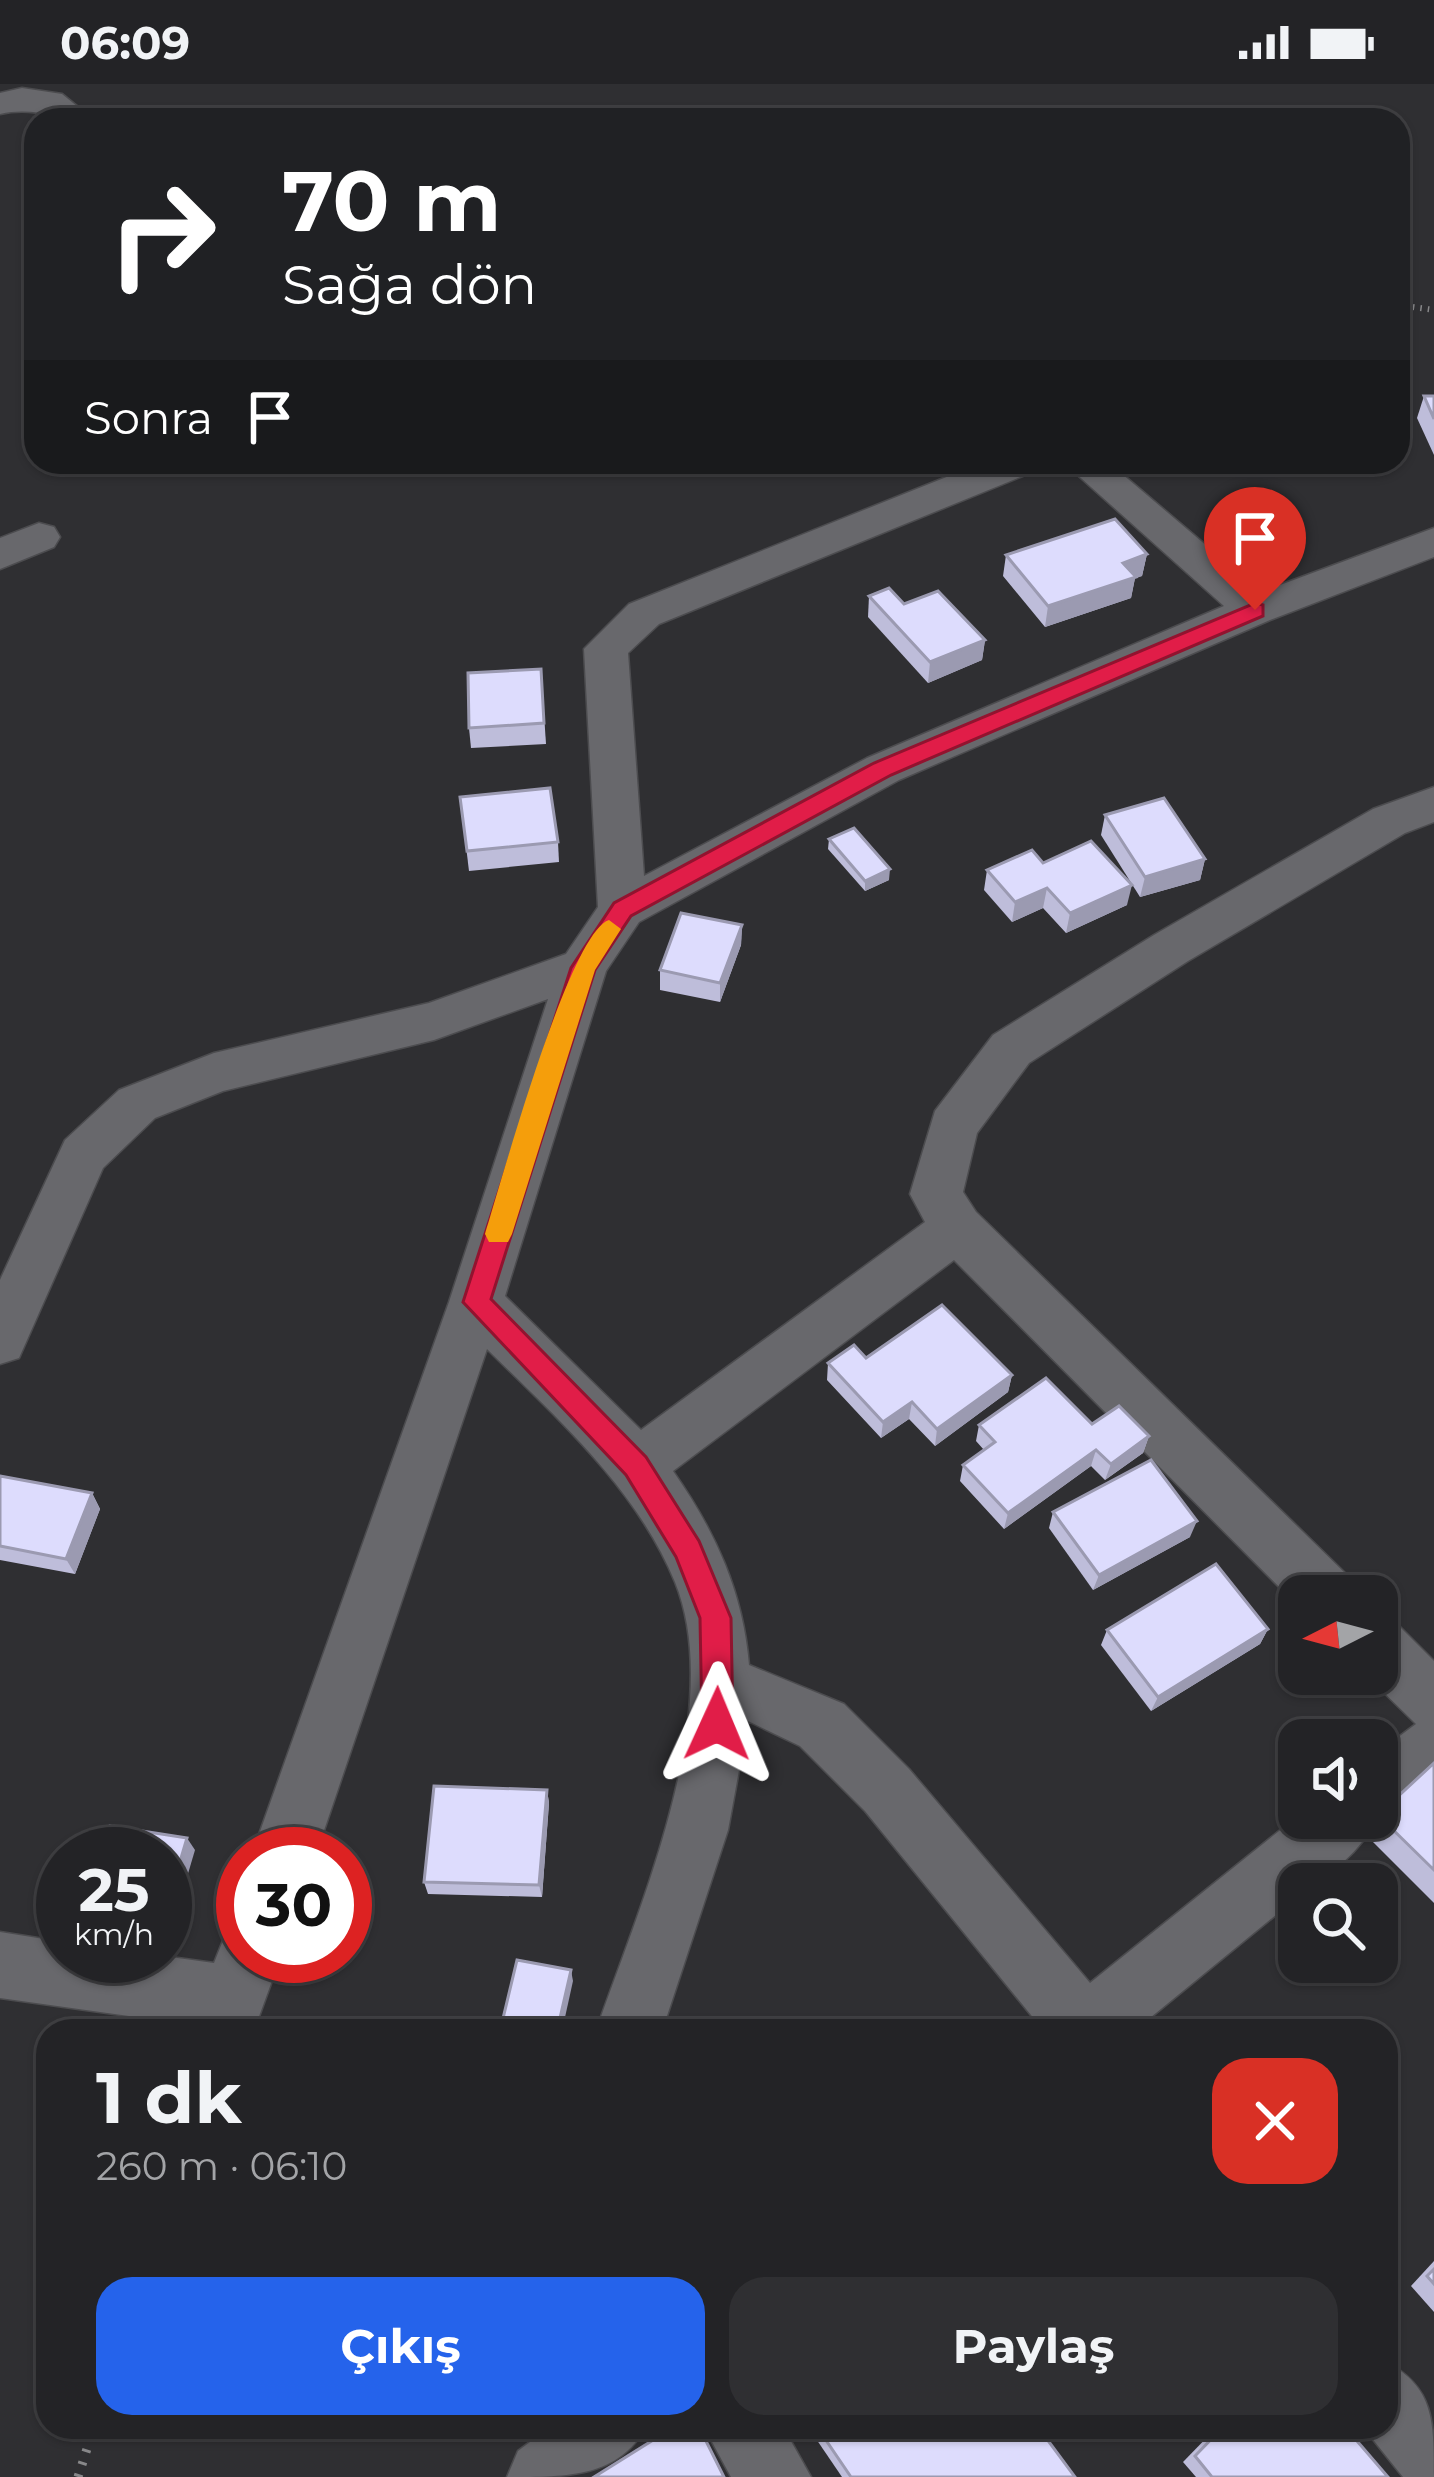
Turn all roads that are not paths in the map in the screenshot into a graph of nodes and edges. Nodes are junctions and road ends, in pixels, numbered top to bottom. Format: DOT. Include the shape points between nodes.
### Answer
graph roads {
  1 [pos="0,104"];
  2 [pos="65,108"];
  3 [pos="991,474"];
  4 [pos="1097,474"];
  5 [pos="39,537"];
  6 [pos="1434,542"];
  7 [pos="0,555"];
  8 [pos="1255,610"];
  9 [pos="1434,804"];
  10 [pos="622,910"];
  11 [pos="583,968"];
  12 [pos="957,1228"];
  13 [pos="476,1302"];
  14 [pos="0,1341"];
  15 [pos="636,1466"];
  16 [pos="1307,1575"];
  17 [pos="1398,1666"];
  18 [pos="719,1684"];
  19 [pos="1434,1702"];
  20 [pos="1434,1746"];
  21 [pos="1398,1775"];
  22 [pos="293,1827"];
  23 [pos="1319,1839"];
  24 [pos="0,1965"];
  25 [pos="240,1983"];
  26 [pos="633,2019"];
  27 [pos="1076,2019"];
  28 [pos="1098,2019"];
  29 [pos="1398,2413"];
  30 [pos="748,2439"];
  31 [pos="1434,2457"];
  32 [pos="774,2477"];
  1 -- 2 [label="street" via="44,98"];
  3 -- 10 [label="street" via="644,614 606,649"];
  4 -- 8 [label="street"];
  5 -- 7 [label="street"];
  6 -- 8 [label="street"];
  8 -- 10 [label="street" via="883,769"];
  9 -- 12 [label="street" via="1389,821 1011,1049 952,1126 936,1194"];
  10 -- 11 [label="street"];
  11 -- 13 [label="street"];
  11 -- 14 [label="street" via="434,1021 214,1073 136,1105 82,1156"];
  12 -- 15 [label="street"];
  12 -- 16 [label="street"];
  13 -- 15 [label="street"];
  13 -- 22 [label="street"];
  15 -- 18 [label="street" via="688,1550 716,1618"];
  17 -- 19 [label="street"];
  18 -- 26 [label="street" via="716,1765"];
  18 -- 27 [label="street" via="822,1725"];
  20 -- 21 [label="street"];
  23 -- 28 [label="street"];
  24 -- 25 [label="street" via="234,1999"];
  29 -- 31 [label="street"];
  30 -- 32 [label="street"];
}
